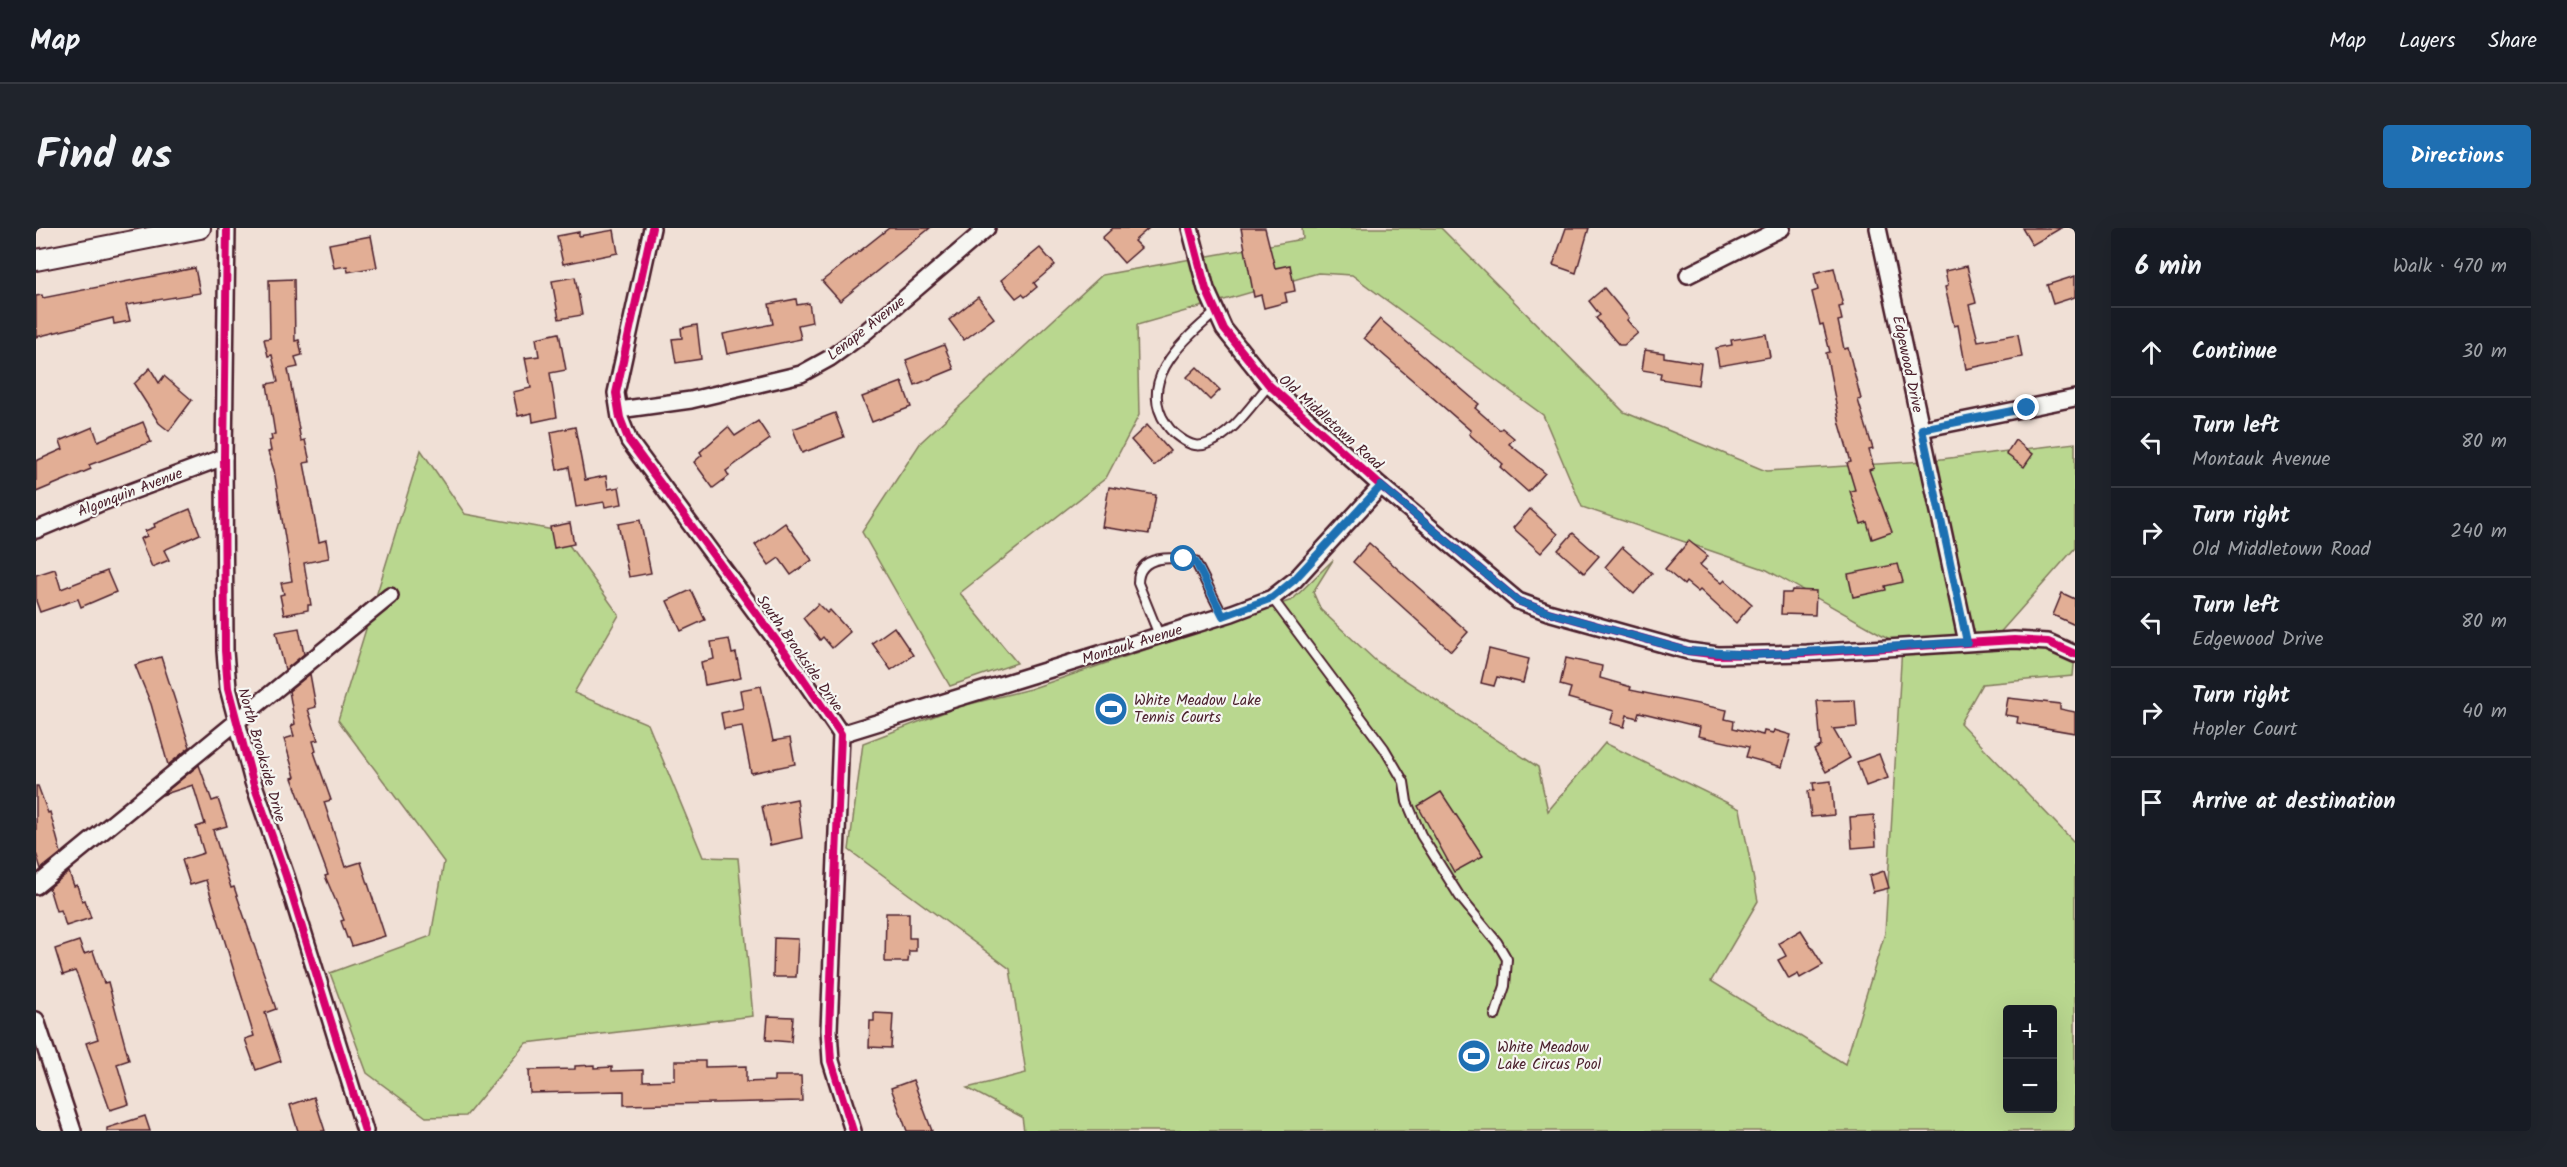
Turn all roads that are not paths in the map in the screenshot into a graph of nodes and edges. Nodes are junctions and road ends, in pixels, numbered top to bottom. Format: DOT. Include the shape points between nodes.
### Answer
graph roads {
  1 [pos="200,228"];
  2 [pos="227,228"];
  3 [pos="652,228"];
  4 [pos="987,228"];
  5 [pos="1190,228"];
  6 [pos="1782,228"];
  7 [pos="1878,228"];
  8 [pos="36,260"];
  9 [pos="1688,275"];
  10 [pos="1216,312"];
  11 [pos="1269,386"];
  12 [pos="2075,398"];
  13 [pos="619,410"];
  14 [pos="1922,429"];
  15 [pos="224,457"];
  16 [pos="1381,486"];
  17 [pos="36,530"];
  18 [pos="390,596"];
  19 [pos="1272,598"];
  20 [pos="1223,616"];
  21 [pos="1159,635"];
  22 [pos="1967,642"];
  23 [pos="2075,654"];
  24 [pos="237,722"];
  25 [pos="841,734"];
  26 [pos="36,886"];
  27 [pos="1495,1016"];
  28 [pos="36,1020"];
  29 [pos="73,1131"];
  30 [pos="365,1131"];
  31 [pos="853,1131"];
  1 -- 8 [label="street"];
  2 -- 15 [label="street, North Brookside Drive"];
  3 -- 13 [label="street, South Brookside Drive" via="616,393"];
  4 -- 13 [label="street, Lenape Avenue" via="863,334 801,374 691,400"];
  5 -- 10 [label="street, Old Middletown Road"];
  6 -- 9 [label="street"];
  7 -- 14 [label="street, Edgewood Drive"];
  10 -- 11 [label="street, Old Middletown Road" via="1224,329"];
  10 -- 11 [label="lane" via="1182,342 1156,384 1157,407 1170,431 1188,444 1210,443 1226,432"];
  11 -- 16 [label="street, Old Middletown Road"];
  12 -- 14 [label="street"];
  13 -- 25 [label="street, South Brookside Drive" via="629,441 788,655"];
  14 -- 22 [label="street, Edgewood Drive"];
  15 -- 17 [label="street, Algonquin Avenue"];
  15 -- 24 [label="street, North Brookside Drive" via="225,651 228,688"];
  16 -- 19 [label="street, Montauk Avenue" via="1294,580"];
  16 -- 22 [label="street, Old Middletown Road" via="1518,601 1688,651 1753,655"];
  18 -- 24 [label="street"];
  19 -- 20 [label="street, Montauk Avenue"];
  19 -- 27 [label="lane" via="1389,755 1404,782 1407,802 1421,835 1460,897 1497,942 1506,959 1505,986"];
  20 -- 21 [label="street, Montauk Avenue"];
  20 -- 21 [label="lane" via="1195,561 1160,559 1145,564 1138,574"];
  21 -- 25 [label="street, Montauk Avenue"];
  22 -- 23 [label="street, Old Middletown Road" via="2048,642"];
  24 -- 26 [label="street"];
  24 -- 30 [label="street, North Brookside Drive"];
  25 -- 31 [label="street, South Brookside Drive" via="829,1030 831,1062"];
  28 -- 29 [label="street"];
}
